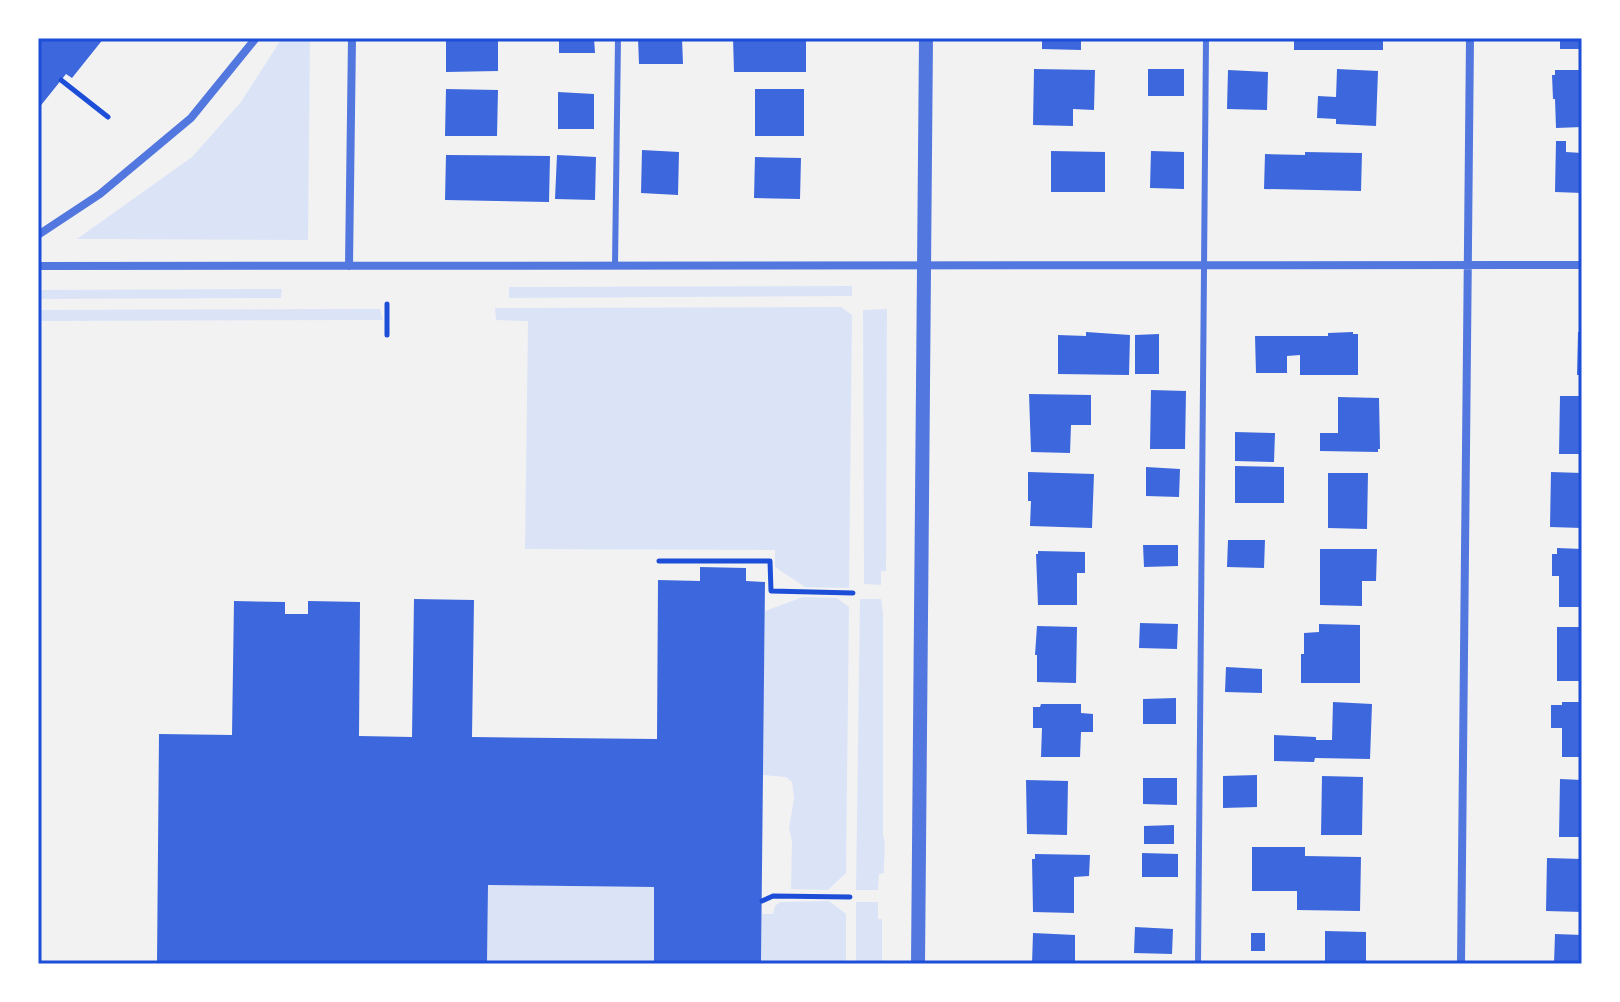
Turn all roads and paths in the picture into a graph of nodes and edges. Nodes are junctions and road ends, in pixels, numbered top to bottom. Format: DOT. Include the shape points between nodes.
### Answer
graph roads {
  1 [pos="256,38"];
  2 [pos="352,38"];
  3 [pos="618,38"];
  4 [pos="926,38"];
  5 [pos="1206,38"];
  6 [pos="1470,38"];
  7 [pos="61,80"];
  8 [pos="108,117"];
  9 [pos="38,235"];
  10 [pos="1203,264"];
  11 [pos="1468,264"];
  12 [pos="925,265"];
  13 [pos="1582,265"];
  14 [pos="38,266"];
  15 [pos="349,266"];
  16 [pos="615,267"];
  17 [pos="387,304"];
  18 [pos="387,335"];
  19 [pos="659,561"];
  20 [pos="853,593"];
  21 [pos="850,897"];
  22 [pos="762,901"];
  23 [pos="918,964"];
  24 [pos="1198,964"];
  25 [pos="1461,964"];
  1 -- 9 [label="street" via="191,118 100,194"];
  2 -- 15 [label="street"];
  3 -- 16 [label="lane"];
  4 -- 12 [label="street"];
  5 -- 10 [label="lane"];
  6 -- 11 [label="street"];
  7 -- 8 [label="path"];
  10 -- 11 [label="street"];
  10 -- 12 [label="street"];
  10 -- 24 [label="lane"];
  11 -- 13 [label="street"];
  11 -- 25 [label="street"];
  12 -- 16 [label="street"];
  12 -- 23 [label="street"];
  14 -- 15 [label="street"];
  15 -- 16 [label="street"];
  17 -- 18 [label="path"];
  19 -- 20 [label="path" via="770,561 771,591"];
  21 -- 22 [label="path" via="773,896"];
}
